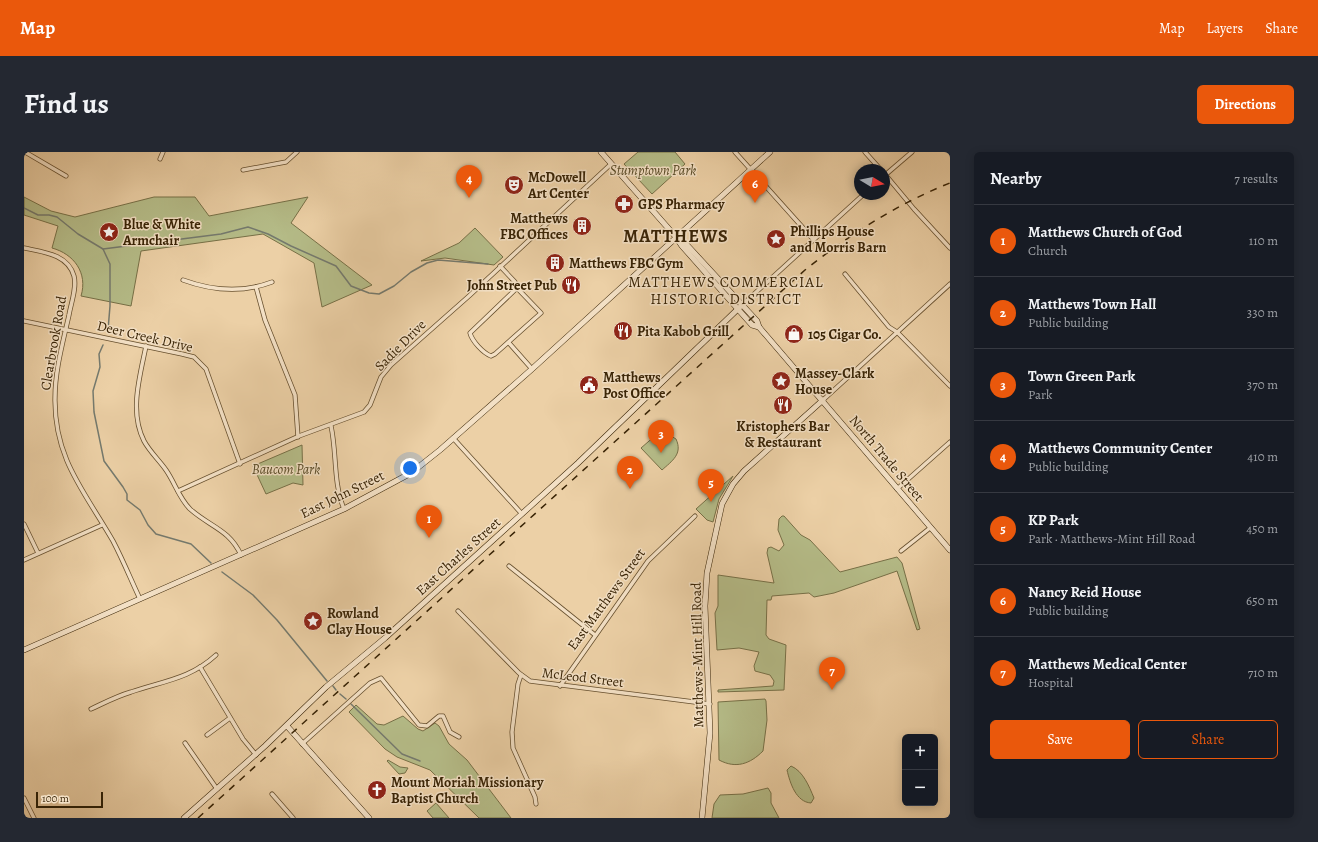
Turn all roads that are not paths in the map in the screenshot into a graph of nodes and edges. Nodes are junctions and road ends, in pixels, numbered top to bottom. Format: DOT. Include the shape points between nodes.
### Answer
graph roads {
  1 [pos="25,152"];
  2 [pos="163,152"];
  3 [pos="297,152"];
  4 [pos="601,152"];
  5 [pos="735,152"];
  6 [pos="770,152"];
  7 [pos="865,152"];
  8 [pos="912,152"];
  9 [pos="160,159"];
  10 [pos="611,164"];
  11 [pos="876,164"];
  12 [pos="243,170"];
  13 [pos="750,170"];
  14 [pos="890,171"];
  15 [pos="66,176"];
  16 [pos="890,181"];
  17 [pos="857,200"];
  18 [pos="676,237"];
  19 [pos="813,239"];
  20 [pos="24,248"];
  21 [pos="950,248"];
  22 [pos="500,266"];
  23 [pos="845,274"];
  24 [pos="183,280"];
  25 [pos="272,282"];
  26 [pos="950,284"];
  27 [pos="256,287"];
  28 [pos="517,288"];
  29 [pos="740,307"];
  30 [pos="24,321"];
  31 [pos="66,330"];
  32 [pos="897,332"];
  33 [pos="508,344"];
  34 [pos="146,346"];
  35 [pos="532,369"];
  36 [pos="950,386"];
  37 [pos="823,400"];
  38 [pos="331,426"];
  39 [pos="298,437"];
  40 [pos="453,438"];
  41 [pos="950,442"];
  42 [pos="240,464"];
  43 [pos="897,489"];
  44 [pos="178,491"];
  45 [pos="344,509"];
  46 [pos="522,514"];
  47 [pos="696,516"];
  48 [pos="24,524"];
  49 [pos="102,525"];
  50 [pos="930,528"];
  51 [pos="950,550"];
  52 [pos="901,551"];
  53 [pos="38,553"];
  54 [pos="241,555"];
  55 [pos="24,560"];
  56 [pos="509,566"];
  57 [pos="140,599"];
  58 [pos="458,611"];
  59 [pos="595,635"];
  60 [pos="24,650"];
  61 [pos="216,655"];
  62 [pos="200,667"];
  63 [pos="521,675"];
  64 [pos="560,686"];
  65 [pos="710,704"];
  66 [pos="91,709"];
  67 [pos="230,718"];
  68 [pos="286,726"];
  69 [pos="207,735"];
  70 [pos="459,737"];
  71 [pos="185,742"];
  72 [pos="302,744"];
  73 [pos="256,755"];
  74 [pos="217,788"];
  75 [pos="272,794"];
  76 [pos="24,798"];
  77 [pos="536,804"];
  78 [pos="34,818"];
  79 [pos="184,818"];
  80 [pos="293,818"];
  81 [pos="369,818"];
  82 [pos="702,818"];
  1 -- 15 [label="street"];
  2 -- 9 [label="street"];
  3 -- 12 [label="street" via="286,162"];
  4 -- 10 [label="main road, North Trade Street"];
  5 -- 13 [label="street"];
  6 -- 13 [label="main road, East John Street"];
  7 -- 11 [label="street"];
  8 -- 14 [label="street"];
  10 -- 18 [label="main road, North Trade Street"];
  10 -- 22 [label="street, Sadie Drive"];
  13 -- 18 [label="main road, East John Street"];
  13 -- 19 [label="street"];
  16 -- 21 [label="street"];
  17 -- 19 [label="street"];
  18 -- 29 [label="main road, North Trade Street" via="686,244"];
  18 -- 35 [label="main road, East John Street"];
  19 -- 29 [label="street"];
  20 -- 31 [label="street, Clearbrook Road" via="61,258 70,268 75,284"];
  22 -- 28 [label="street" via="516,282"];
  22 -- 38 [label="street, Sadie Drive" via="391,365 377,384 367,409 360,415"];
  23 -- 32 [label="street"];
  24 -- 27 [label="street" via="223,289"];
  25 -- 27 [label="street"];
  26 -- 32 [label="street"];
  27 -- 39 [label="street" via="265,320 295,395"];
  28 -- 33 [label="street" via="541,313"];
  28 -- 33 [label="street" via="470,333 486,354 491,356"];
  29 -- 37 [label="main road, North Trade Street" via="757,321 759,328"];
  29 -- 46 [label="main road, East Charles Street"];
  30 -- 31 [label="street, Deer Creek Drive"];
  31 -- 34 [label="street, Deer Creek Drive"];
  31 -- 49 [label="street, Clearbrook Road" via="55,388 55,414 59,437 75,479"];
  32 -- 36 [label="street"];
  32 -- 37 [label="street"];
  33 -- 35 [label="street"];
  34 -- 42 [label="street, Deer Creek Drive" via="189,355 204,366"];
  34 -- 44 [label="street" via="137,392 140,431 145,443 166,470"];
  35 -- 40 [label="main road, East John Street"];
  37 -- 43 [label="main road, North Trade Street"];
  37 -- 65 [label="main road, Matthews-Mint Hill Road" via="744,471 722,504 705,593"];
  38 -- 39 [label="street, Sadie Drive"];
  38 -- 45 [label="street" via="339,496"];
  39 -- 42 [label="street, Sadie Drive"];
  40 -- 45 [label="main road, East John Street" via="411,473"];
  40 -- 46 [label="street"];
  41 -- 43 [label="street"];
  42 -- 44 [label="street, Sadie Drive"];
  43 -- 50 [label="main road, North Trade Street"];
  44 -- 54 [label="street" via="182,500 192,510 229,536"];
  45 -- 54 [label="main road, East John Street"];
  46 -- 68 [label="main road, East Charles Street" via="385,638 326,687"];
  47 -- 59 [label="street, East Matthews Street" via="652,556"];
  48 -- 53 [label="street"];
  49 -- 53 [label="street"];
  49 -- 57 [label="street, Clearbrook Road" via="116,547"];
  50 -- 51 [label="main road, North Trade Street"];
  50 -- 52 [label="street"];
  53 -- 55 [label="street"];
  54 -- 57 [label="main road, East John Street"];
  56 -- 59 [label="street"];
  57 -- 60 [label="main road, East John Street"];
  58 -- 63 [label="street, McLeod Street"];
  59 -- 64 [label="street, East Matthews Street"];
  61 -- 62 [label="street"];
  62 -- 66 [label="street" via="182,677 123,695"];
  62 -- 67 [label="street"];
  63 -- 64 [label="street, McLeod Street" via="530,681"];
  63 -- 77 [label="street" via="512,732 513,748"];
  64 -- 65 [label="street, McLeod Street"];
  65 -- 82 [label="main road, Matthews-Mint Hill Road" via="709,758"];
  67 -- 69 [label="street"];
  67 -- 73 [label="street"];
  68 -- 72 [label="main road"];
  68 -- 73 [label="main road, East Charles Street"];
  70 -- 72 [label="street" via="450,732 443,716 439,716 427,726 419,724 381,678 370,683"];
  71 -- 74 [label="street"];
  72 -- 81 [label="main road"];
  73 -- 74 [label="main road, East Charles Street"];
  74 -- 79 [label="main road, East Charles Street"];
  75 -- 80 [label="street"];
  76 -- 78 [label="street"];
}
